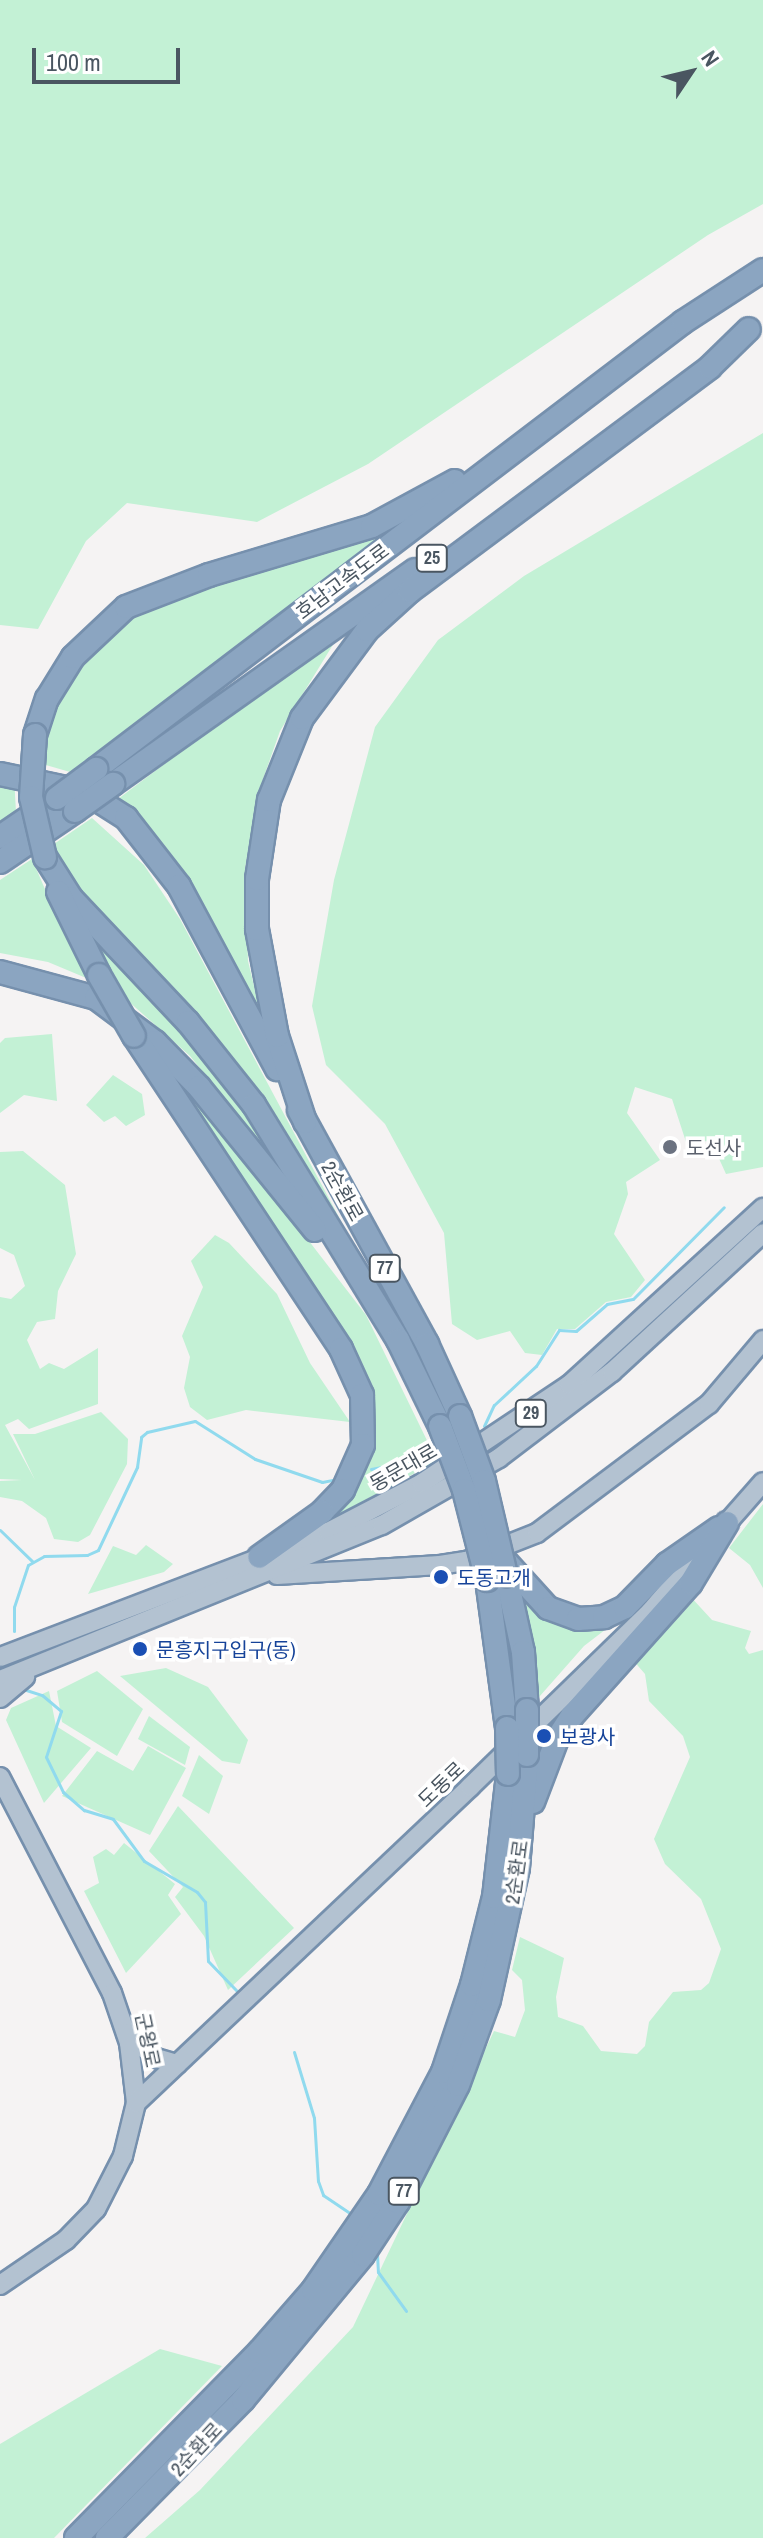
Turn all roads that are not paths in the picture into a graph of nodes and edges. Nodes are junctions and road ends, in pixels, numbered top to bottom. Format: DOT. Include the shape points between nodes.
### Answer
graph roads {
  1 [pos="763,270"];
  2 [pos="756,324"];
  3 [pos="523,444"];
  4 [pos="0,774"];
  5 [pos="104,776"];
  6 [pos="66,805"];
  7 [pos="0,837"];
  8 [pos="45,857"];
  9 [pos="0,862"];
  10 [pos="0,972"];
  11 [pos="305,1122"];
  12 [pos="763,1208"];
  13 [pos="763,1233"];
  14 [pos="364,1289"];
  15 [pos="763,1340"];
  16 [pos="450,1421"];
  17 [pos="763,1482"];
  18 [pos="727,1523"];
  19 [pos="259,1566"];
  20 [pos="504,1573"];
  21 [pos="29,1646"];
  22 [pos="0,1650"];
  23 [pos="0,1657"];
  24 [pos="46,1662"];
  25 [pos="0,1680"];
  26 [pos="0,1698"];
  27 [pos="0,1777"];
  28 [pos="521,1841"];
  29 [pos="126,2033"];
  30 [pos="177,2064"];
  31 [pos="136,2103"];
  32 [pos="0,2285"];
  33 [pos="76,2538"];
  34 [pos="107,2538"];
  1 -- 3 [label="highway, 호남고속도로 / 25" via="683,322"];
  2 -- 5 [label="highway, 호남고속도로 / 25"];
  2 -- 11 [label="highway" via="710,367 410,591 367,630 302,718 269,800 257,879 257,929 277,1036"];
  3 -- 5 [label="highway, 호남고속도로 / 25"];
  3 -- 8 [label="highway, bridge" via="372,526 209,575 126,607 73,657 47,699 35,735 31,797"];
  4 -- 11 [label="highway" via="85,792 126,818 151,845 179,886"];
  5 -- 6 [label="highway, 호남고속도로 / 25, bridge"];
  6 -- 7 [label="highway, 호남고속도로 / 25"];
  6 -- 9 [label="highway, 호남고속도로 / 25"];
  8 -- 14 [label="highway" via="91,921 225,1066"];
  8 -- 19 [label="highway, bridge" via="99,975 134,1036 341,1349 362,1395 363,1445 343,1490"];
  10 -- 14 [label="highway" via="96,998 155,1042 199,1087"];
  11 -- 16 [label="highway, 2순환로 / 77" via="427,1344"];
  12 -- 19 [label="main road, 동문대로 / 29" via="623,1339 536,1409 388,1502"];
  13 -- 19 [label="main road, 동문대로 / 29" via="612,1372 499,1458 382,1525"];
  14 -- 16 [label="highway, 2순환로 / 77"];
  15 -- 19 [label="main road, 동문대로" via="709,1404 553,1524 523,1539 440,1565"];
  16 -- 20 [label="highway, 2순환로 / 77, bridge"];
  17 -- 18 [label="main road, 도동로"];
  18 -- 20 [label="highway" via="667,1564 625,1607 604,1617 564,1617"];
  18 -- 28 [label="highway" via="691,1583 557,1739"];
  18 -- 30 [label="main road, 도동로" via="650,1612"];
  19 -- 21 [label="main road, 동문대로 / 29"];
  19 -- 24 [label="main road, 동문대로 / 29"];
  20 -- 28 [label="highway, 2순환로 / 77, bridge" via="523,1652 527,1710"];
  20 -- 33 [label="highway, 2순환로 / 77, bridge" via="508,1774 494,1897 443,2072 379,2194 313,2290 249,2363"];
  21 -- 22 [label="main road"];
  21 -- 23 [label="main road, 동문대로 / 29"];
  24 -- 25 [label="main road, 동문대로 / 29"];
  24 -- 26 [label="main road"];
  27 -- 29 [label="main road, 군왕로" via="112,1993"];
  28 -- 34 [label="highway, 2순환로 / 77" via="507,1933 489,2000 458,2085 398,2202 363,2255 243,2400"];
  29 -- 30 [label="main road" via="156,2058"];
  29 -- 31 [label="main road, 군왕로"];
  30 -- 31 [label="main road, 도동로"];
  31 -- 32 [label="main road, 군왕로" via="123,2156 96,2209 66,2240"];
}
